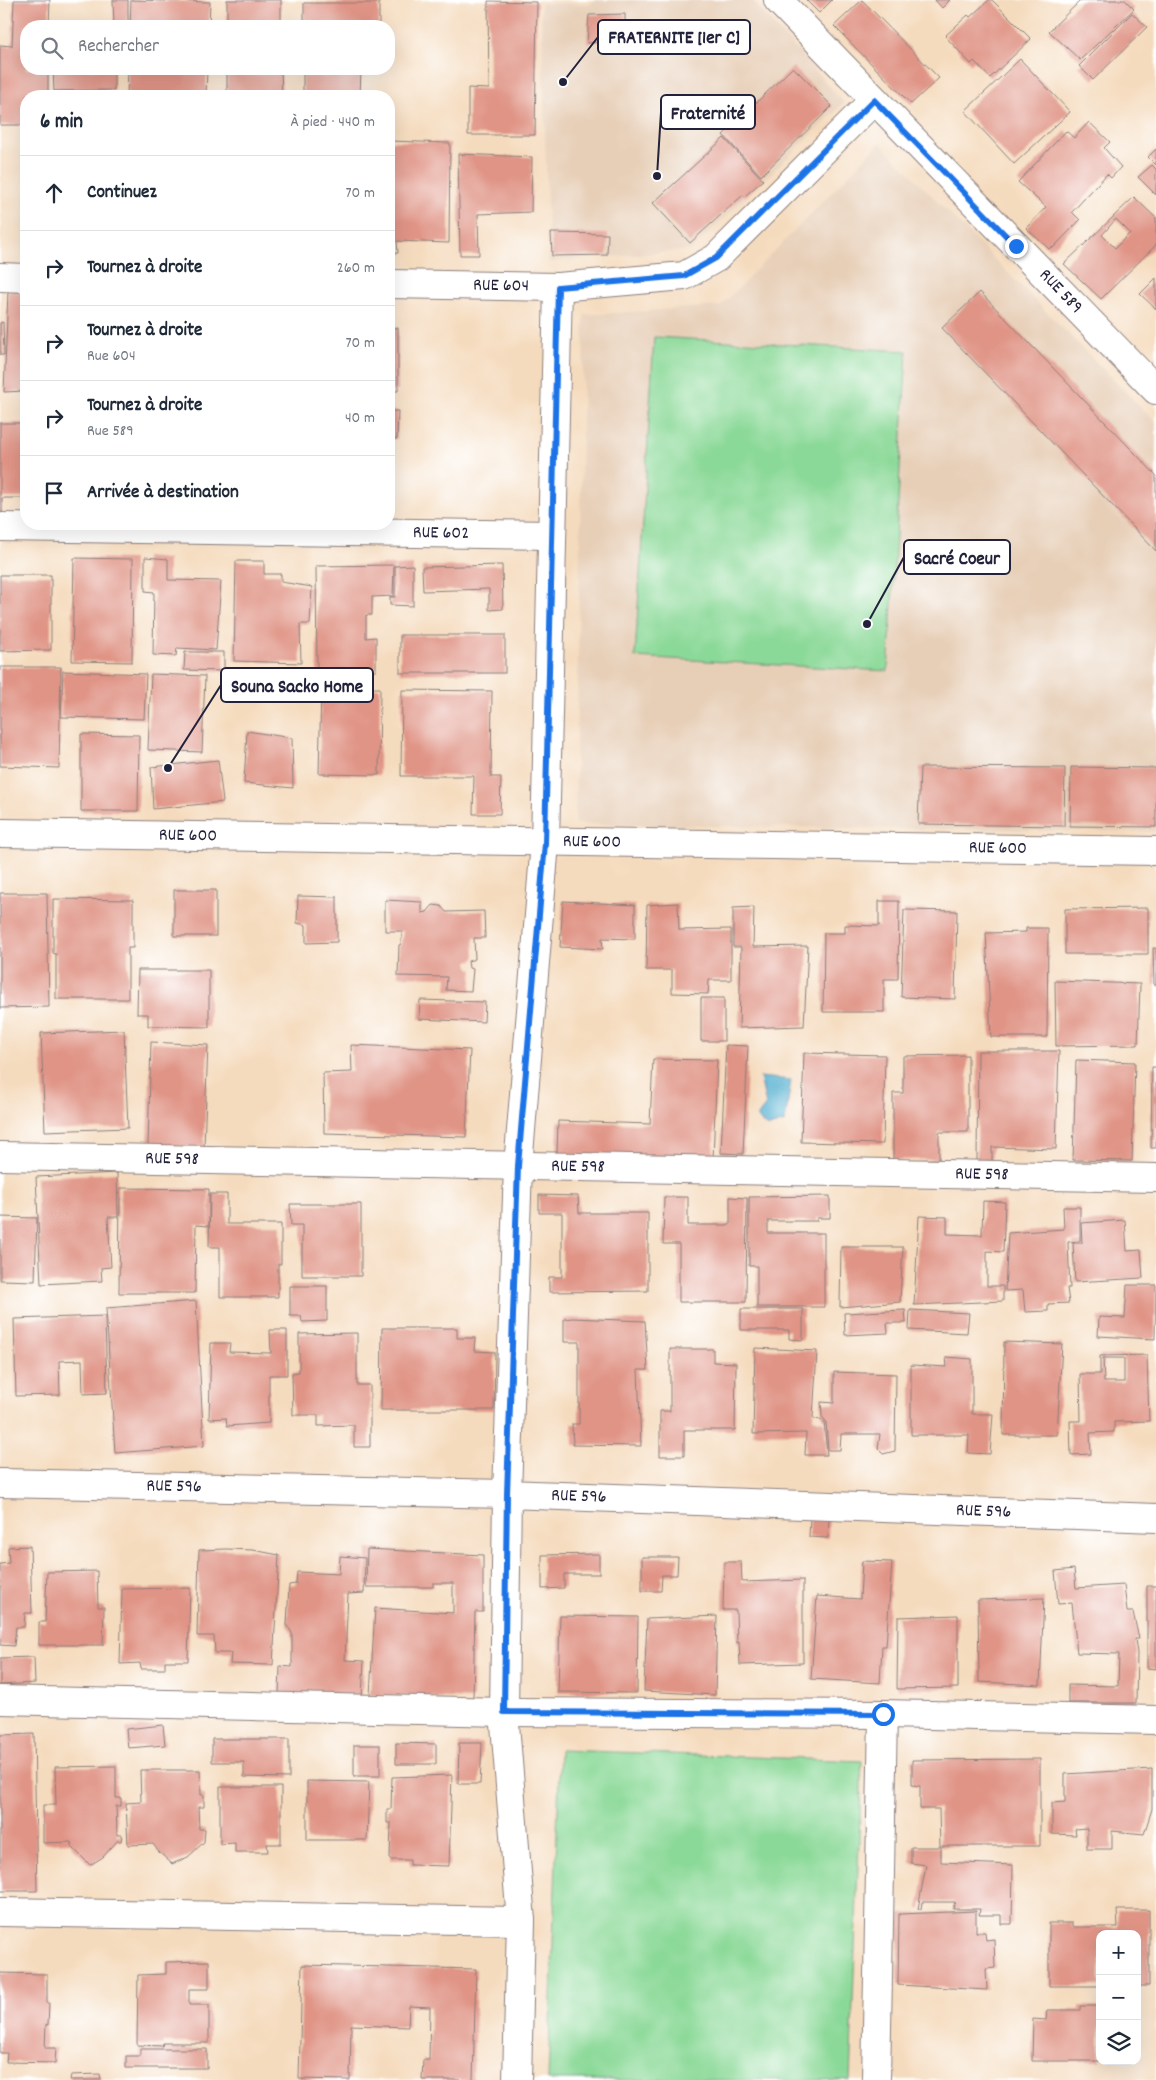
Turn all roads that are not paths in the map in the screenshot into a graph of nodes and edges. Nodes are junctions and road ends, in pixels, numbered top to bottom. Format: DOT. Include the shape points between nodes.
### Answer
graph roads {
  1 [pos="778,0"];
  2 [pos="874,100"];
  3 [pos="0,277"];
  4 [pos="20,278"];
  5 [pos="395,284"];
  6 [pos="558,287"];
  7 [pos="1156,390"];
  8 [pos="0,527"];
  9 [pos="20,527"];
  10 [pos="207,530"];
  11 [pos="552,535"];
  12 [pos="0,833"];
  13 [pos="545,843"];
  14 [pos="1156,851"];
  15 [pos="0,1156"];
  16 [pos="518,1166"];
  17 [pos="1156,1178"];
  18 [pos="0,1483"];
  19 [pos="507,1494"];
  20 [pos="1156,1518"];
  21 [pos="0,1700"];
  22 [pos="504,1712"];
  23 [pos="883,1714"];
  24 [pos="1156,1720"];
  25 [pos="0,1912"];
  26 [pos="521,1921"];
  27 [pos="517,2080"];
  28 [pos="876,2080"];
  1 -- 2 [label="street, RUE 589"];
  2 -- 6 [label="street, RUE 604" via="716,258 684,276"];
  2 -- 7 [label="street, RUE 589"];
  3 -- 4 [label="street"];
  5 -- 6 [label="street, RUE 604"];
  6 -- 11 [label="street"];
  8 -- 9 [label="street, RUE 602"];
  10 -- 11 [label="street, RUE 602"];
  11 -- 13 [label="street"];
  12 -- 13 [label="street, RUE 600"];
  13 -- 14 [label="street, RUE 600"];
  13 -- 16 [label="street"];
  15 -- 16 [label="street, RUE 598"];
  16 -- 17 [label="street, RUE 598"];
  16 -- 19 [label="street"];
  18 -- 19 [label="street, RUE 596"];
  19 -- 20 [label="street, RUE 596"];
  19 -- 22 [label="street"];
  21 -- 22 [label="street"];
  22 -- 23 [label="street"];
  22 -- 26 [label="street"];
  23 -- 24 [label="street"];
  23 -- 28 [label="street"];
  25 -- 26 [label="street"];
  26 -- 27 [label="street"];
}
